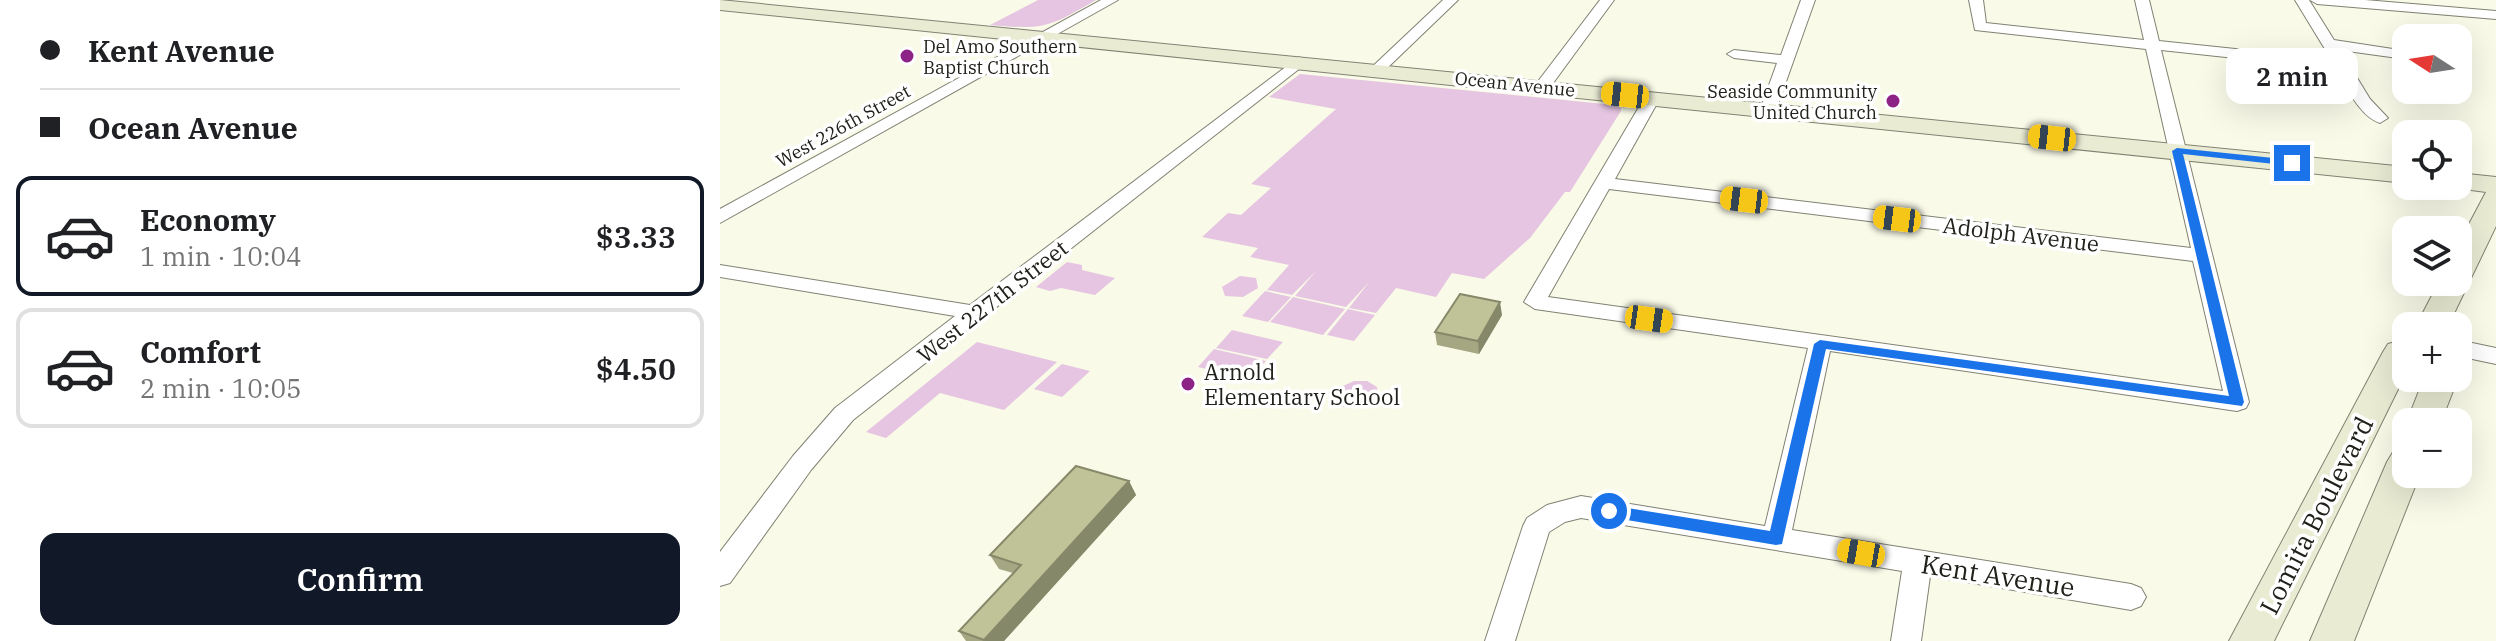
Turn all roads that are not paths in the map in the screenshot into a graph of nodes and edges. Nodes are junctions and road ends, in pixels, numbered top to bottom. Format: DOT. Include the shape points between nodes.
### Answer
graph roads {
  1 [pos="1111,0"];
  2 [pos="1451,0"];
  3 [pos="1607,0"];
  4 [pos="1808,0"];
  5 [pos="1976,0"];
  6 [pos="2142,0"];
  7 [pos="2302,0"];
  8 [pos="2317,0"];
  9 [pos="720,4"];
  10 [pos="2496,15"];
  11 [pos="1042,38"];
  12 [pos="2330,44"];
  13 [pos="2153,45"];
  14 [pos="2392,53"];
  15 [pos="1734,54"];
  16 [pos="1788,60"];
  17 [pos="1299,62"];
  18 [pos="2342,65"];
  19 [pos="1377,70"];
  20 [pos="1542,87"];
  21 [pos="1652,98"];
  22 [pos="1768,110"];
  23 [pos="2380,118"];
  24 [pos="2177,151"];
  25 [pos="2392,174"];
  26 [pos="2472,182"];
  27 [pos="1602,183"];
  28 [pos="2496,185"];
  29 [pos="2496,197"];
  30 [pos="720,217"];
  31 [pos="2472,246"];
  32 [pos="2203,256"];
  33 [pos="720,271"];
  34 [pos="977,313"];
  35 [pos="1820,344"];
  36 [pos="2472,351"];
  37 [pos="2496,356"];
  38 [pos="2392,368"];
  39 [pos="2395,488"];
  40 [pos="1776,539"];
  41 [pos="1918,562"];
  42 [pos="720,574"];
  43 [pos="2131,597"];
  44 [pos="1500,641"];
  45 [pos="1906,641"];
  46 [pos="2251,641"];
  47 [pos="2332,641"];
  1 -- 11 [label="street, West 226th Street"];
  2 -- 19 [label="street"];
  3 -- 20 [label="street"];
  4 -- 16 [label="street"];
  5 -- 13 [label="street" via="1980,27"];
  6 -- 13 [label="street"];
  7 -- 12 [label="street"];
  8 -- 10 [label="street"];
  9 -- 11 [label="street, Ocean Avenue"];
  11 -- 17 [label="street, Ocean Avenue"];
  11 -- 30 [label="street, West 226th Street"];
  12 -- 14 [label="street"];
  12 -- 18 [label="street"];
  13 -- 18 [label="street"];
  13 -- 24 [label="street"];
  15 -- 16 [label="street"];
  16 -- 22 [label="street"];
  17 -- 19 [label="street, Ocean Avenue"];
  17 -- 34 [label="street, West 227th Street"];
  18 -- 23 [label="street"];
  19 -- 20 [label="street, Ocean Avenue"];
  20 -- 21 [label="street, Ocean Avenue"];
  21 -- 22 [label="street, Ocean Avenue"];
  21 -- 27 [label="street"];
  22 -- 24 [label="street, Ocean Avenue"];
  24 -- 25 [label="street, Ocean Avenue"];
  24 -- 32 [label="street"];
  26 -- 28 [label="street"];
  27 -- 32 [label="street, Adolph Avenue"];
  27 -- 35 [label="street" via="1535,302"];
  29 -- 31 [label="street"];
  32 -- 35 [label="street" via="2237,402"];
  33 -- 34 [label="street"];
  34 -- 42 [label="street, West 227th Street" via="844,414"];
  35 -- 40 [label="street"];
  36 -- 37 [label="street"];
  38 -- 46 [label="street, Lomita Boulevard"];
  39 -- 47 [label="street"];
  40 -- 41 [label="street, Kent Avenue"];
  40 -- 44 [label="street, Kent Avenue" via="1581,507 1557,513 1537,526"];
  41 -- 43 [label="street, Kent Avenue"];
  41 -- 45 [label="street"];
}
